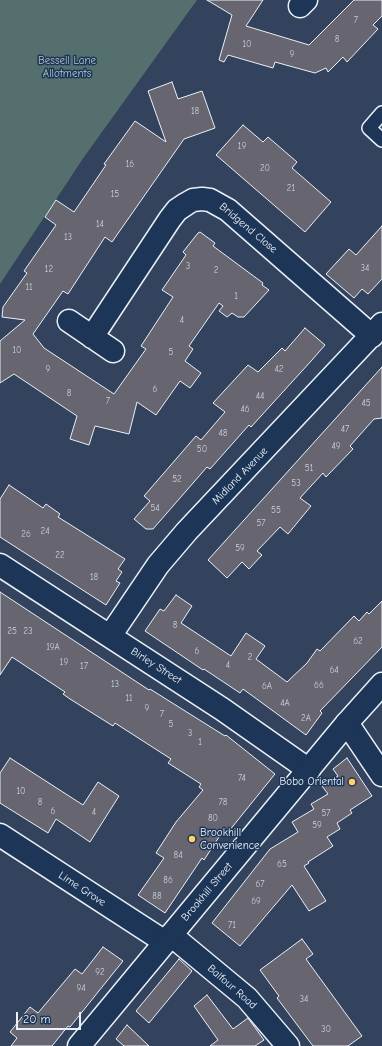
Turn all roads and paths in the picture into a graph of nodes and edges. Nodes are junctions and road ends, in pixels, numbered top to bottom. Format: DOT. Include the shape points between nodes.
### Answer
graph roads {
  1 [pos="382,113"];
  2 [pos="382,140"];
  3 [pos="69,321"];
  4 [pos="377,330"];
  5 [pos="92,337"];
  6 [pos="113,351"];
  7 [pos="0,565"];
  8 [pos="110,636"];
  9 [pos="382,684"];
  10 [pos="347,723"];
  11 [pos="309,770"];
  12 [pos="382,775"];
  13 [pos="0,835"];
  14 [pos="168,939"];
  15 [pos="79,1046"];
  16 [pos="288,1046"];
  1 -- 2 [label="lane" via="369,128"];
  3 -- 5 [label="street"];
  4 -- 5 [label="street, Bridgend Close" via="228,210 210,200 202,199 186,204 170,218"];
  4 -- 8 [label="street, Midland Avenue" via="187,531 158,565"];
  5 -- 6 [label="street"];
  7 -- 8 [label="street, Birley Street"];
  8 -- 11 [label="street, Birley Street" via="222,709"];
  9 -- 10 [label="street, Brookhill Street"];
  10 -- 11 [label="street, Brookhill Street"];
  10 -- 12 [label="street"];
  11 -- 14 [label="street, Brookhill Street"];
  13 -- 14 [label="street, Lime Grove"];
  14 -- 15 [label="street, Brookhill Street"];
  14 -- 16 [label="street, Balfour Road" via="247,998"];
}
